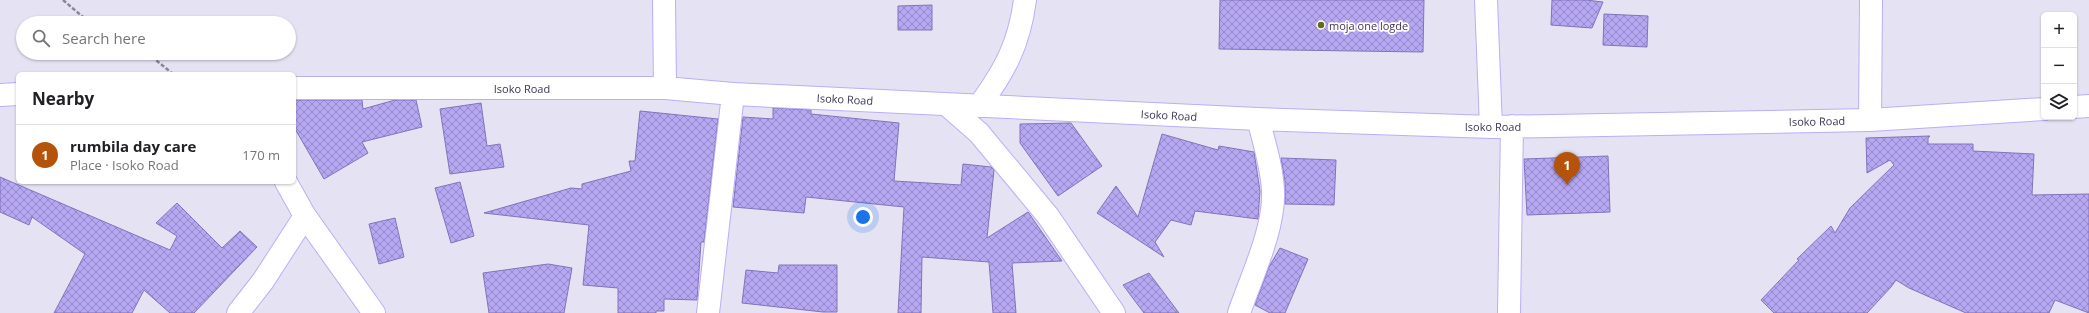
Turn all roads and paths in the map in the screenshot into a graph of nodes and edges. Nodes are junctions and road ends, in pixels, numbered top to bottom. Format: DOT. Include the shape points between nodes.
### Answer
graph roads {
  1 [pos="63,0"];
  2 [pos="664,0"];
  3 [pos="1025,0"];
  4 [pos="1486,0"];
  5 [pos="1871,0"];
  6 [pos="82,16"];
  7 [pos="156,60"];
  8 [pos="171,72"];
  9 [pos="296,88"];
  10 [pos="665,88"];
  11 [pos="16,94"];
  12 [pos="733,94"];
  13 [pos="0,95"];
  14 [pos="947,105"];
  15 [pos="979,106"];
  16 [pos="2089,106"];
  17 [pos="2077,107"];
  18 [pos="2041,109"];
  19 [pos="1258,119"];
  20 [pos="1870,120"];
  21 [pos="1512,126"];
  22 [pos="1491,127"];
  23 [pos="287,184"];
  24 [pos="305,216"];
  25 [pos="238,313"];
  26 [pos="374,313"];
  27 [pos="708,313"];
  28 [pos="1114,313"];
  29 [pos="1239,313"];
  30 [pos="1509,313"];
  1 -- 6 [label="path"];
  2 -- 10 [label="street"];
  3 -- 15 [label="street" via="1013,52"];
  4 -- 22 [label="street"];
  5 -- 20 [label="street"];
  7 -- 8 [label="path"];
  9 -- 10 [label="street, Isoko Road"];
  10 -- 12 [label="street, Isoko Road"];
  11 -- 13 [label="street"];
  12 -- 14 [label="street, Isoko Road"];
  12 -- 27 [label="street"];
  14 -- 15 [label="street, Isoko Road"];
  14 -- 28 [label="street" via="979,134 1048,216"];
  15 -- 19 [label="street, Isoko Road"];
  16 -- 17 [label="street"];
  18 -- 20 [label="street, Isoko Road"];
  19 -- 22 [label="street, Isoko Road"];
  19 -- 29 [label="street" via="1267,152 1273,191 1268,233"];
  20 -- 21 [label="street, Isoko Road"];
  21 -- 22 [label="street, Isoko Road"];
  21 -- 30 [label="street"];
  23 -- 24 [label="street"];
  24 -- 25 [label="street" via="263,281"];
  24 -- 26 [label="street"];
}
